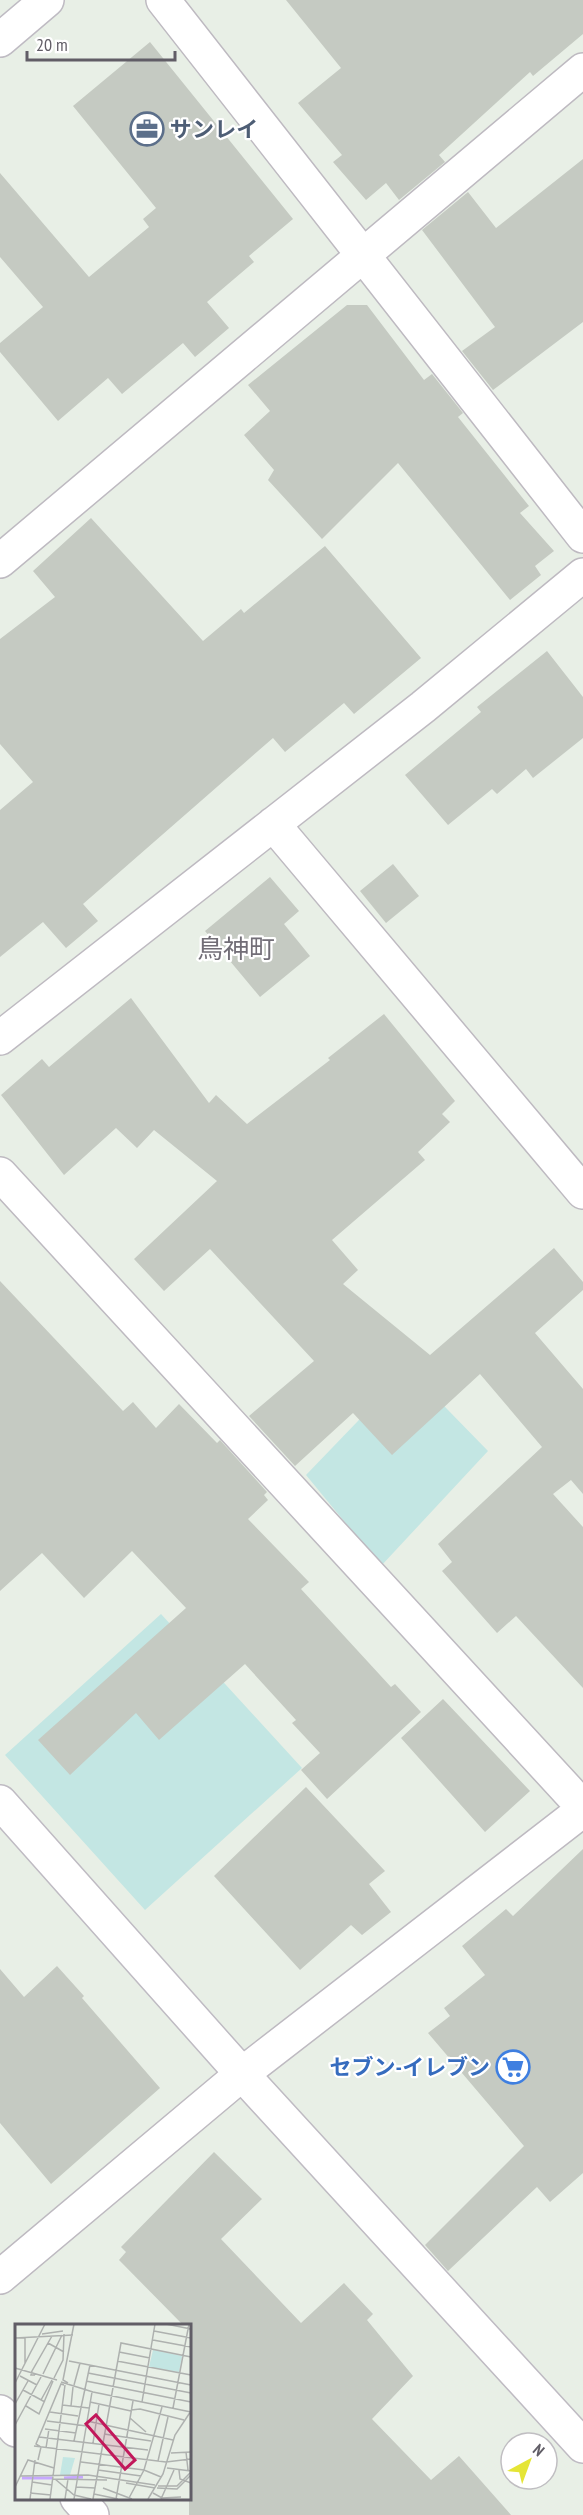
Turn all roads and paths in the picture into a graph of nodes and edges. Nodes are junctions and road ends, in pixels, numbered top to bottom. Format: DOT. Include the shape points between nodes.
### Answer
graph roads {
  1 [pos="47,0"];
  2 [pos="163,0"];
  3 [pos="0,40"];
  4 [pos="583,70"];
  5 [pos="362,256"];
  6 [pos="583,536"];
  7 [pos="0,561"];
  8 [pos="583,575"];
  9 [pos="273,824"];
  10 [pos="0,1038"];
  11 [pos="0,1174"];
  12 [pos="583,1192"];
  13 [pos="0,1802"];
  14 [pos="583,1809"];
  15 [pos="242,2073"];
  16 [pos="0,2277"];
  17 [pos="0,2412"];
  18 [pos="15,2429"];
  19 [pos="583,2445"];
  20 [pos="78,2500"];
  21 [pos="92,2515"];
  1 -- 3 [label="street"];
  2 -- 5 [label="street"];
  4 -- 5 [label="street"];
  5 -- 6 [label="street"];
  5 -- 7 [label="street"];
  8 -- 9 [label="street"];
  9 -- 10 [label="street"];
  9 -- 12 [label="street"];
  11 -- 14 [label="street"];
  13 -- 15 [label="street"];
  14 -- 15 [label="street"];
  15 -- 16 [label="street"];
  15 -- 19 [label="street"];
  17 -- 18 [label="street"];
  20 -- 21 [label="street"];
}
